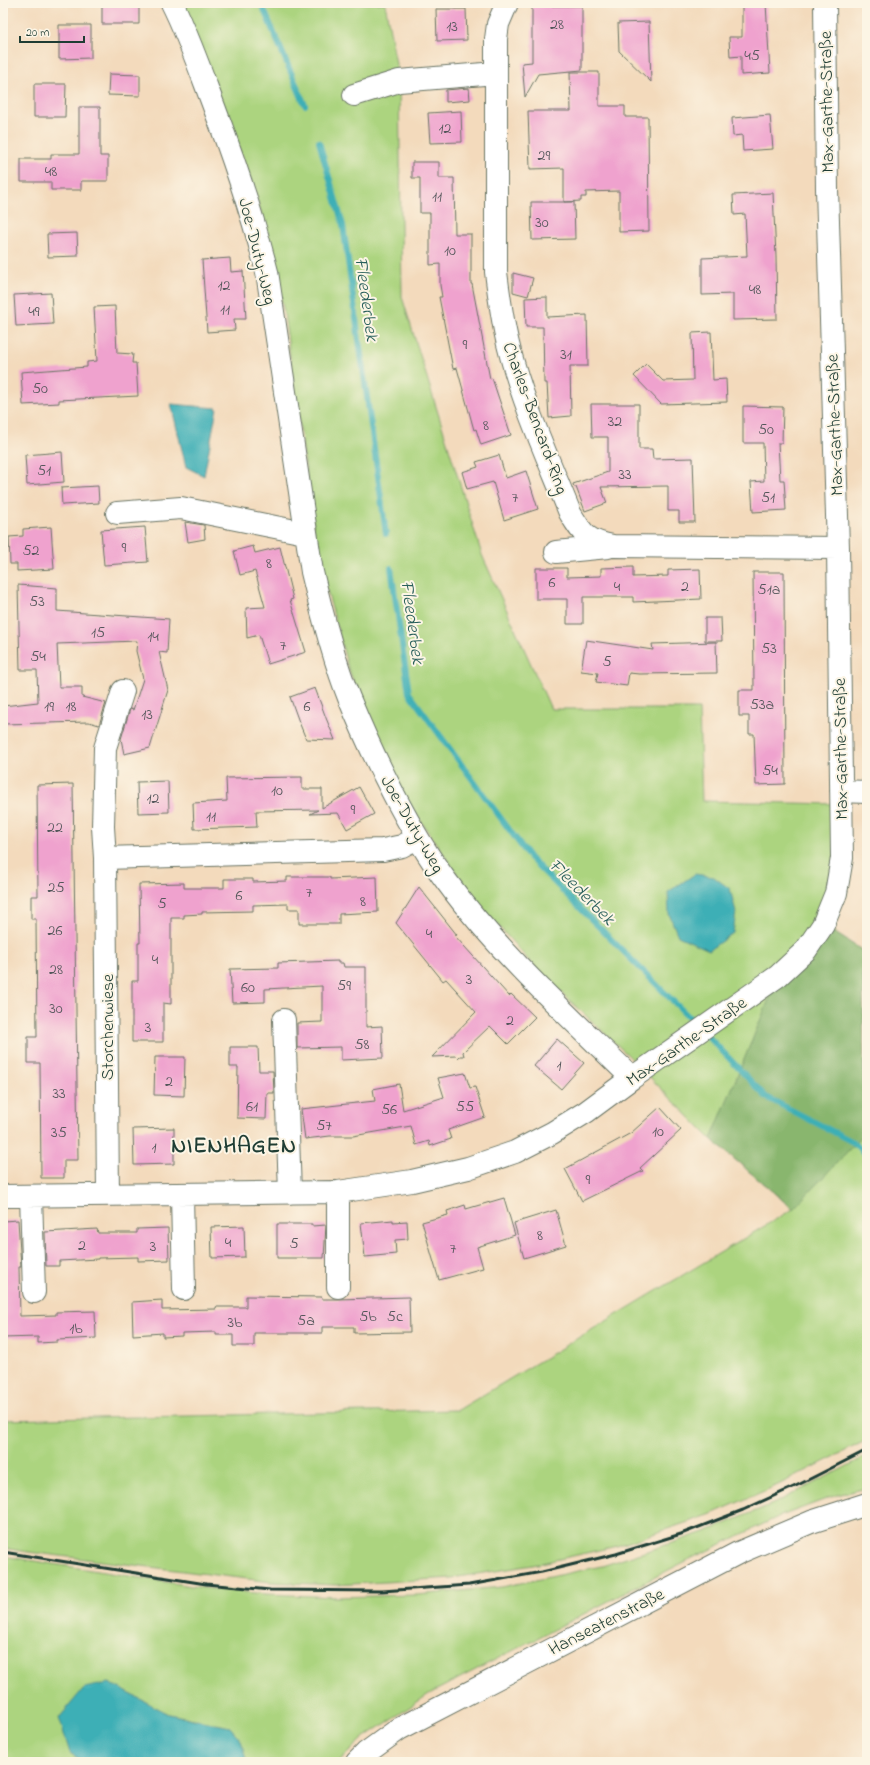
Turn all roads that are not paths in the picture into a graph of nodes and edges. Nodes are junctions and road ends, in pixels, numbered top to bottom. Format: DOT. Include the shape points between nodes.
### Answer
graph roads {
  1 [pos="172,3"];
  2 [pos="508,3"];
  3 [pos="825,3"];
  4 [pos="496,73"];
  5 [pos="354,95"];
  6 [pos="116,513"];
  7 [pos="305,533"];
  8 [pos="613,546"];
  9 [pos="838,548"];
  10 [pos="556,552"];
  11 [pos="123,691"];
  12 [pos="841,791"];
  13 [pos="867,792"];
  14 [pos="417,838"];
  15 [pos="105,858"];
  16 [pos="284,1020"];
  17 [pos="632,1078"];
  18 [pos="338,1192"];
  19 [pos="290,1193"];
  20 [pos="108,1195"];
  21 [pos="182,1195"];
  22 [pos="3,1196"];
  23 [pos="31,1196"];
  24 [pos="338,1287"];
  25 [pos="184,1289"];
  26 [pos="34,1292"];
  27 [pos="867,1504"];
  28 [pos="356,1762"];
  1 -- 7 [label="street, Joe-Duty-Weg" via="185,29 228,143 259,237 267,272"];
  2 -- 4 [label="street, Charles-Bencard-Ring" via="498,24"];
  3 -- 9 [label="street, Max-Garthe-Straße" via="827,189"];
  4 -- 5 [label="street" via="399,81"];
  4 -- 8 [label="street, Charles-Bencard-Ring" via="496,272 508,345 518,380 570,513 587,537 596,543"];
  6 -- 7 [label="street" via="181,508"];
  7 -- 14 [label="street, Joe-Duty-Weg" via="322,614 349,698 380,768"];
  8 -- 9 [label="street, Charles-Bencard-Ring"];
  8 -- 10 [label="street, Charles-Bencard-Ring"];
  9 -- 12 [label="street, Max-Garthe-Straße"];
  11 -- 15 [label="street, Storchenwiese" via="105,748"];
  12 -- 13 [label="street"];
  12 -- 17 [label="street, Max-Garthe-Straße" via="842,858 836,893 823,925 806,950 778,976"];
  14 -- 15 [label="street" via="402,846 383,850"];
  14 -- 17 [label="street, Joe-Duty-Weg" via="447,882 497,943 533,982"];
  15 -- 20 [label="street, Storchenwiese"];
  16 -- 19 [label="street"];
  17 -- 18 [label="street, Max-Garthe-Straße" via="586,1112 515,1152 468,1168 412,1181"];
  18 -- 19 [label="street, Max-Garthe-Straße"];
  18 -- 24 [label="street"];
  19 -- 21 [label="street, Max-Garthe-Straße"];
  20 -- 21 [label="street, Max-Garthe-Straße"];
  20 -- 23 [label="street, Max-Garthe-Straße"];
  21 -- 25 [label="street"];
  22 -- 23 [label="street, Max-Garthe-Straße"];
  23 -- 26 [label="street"];
  27 -- 28 [label="street, Hanseatenstraße" via="811,1522 738,1553 399,1729"];
}
